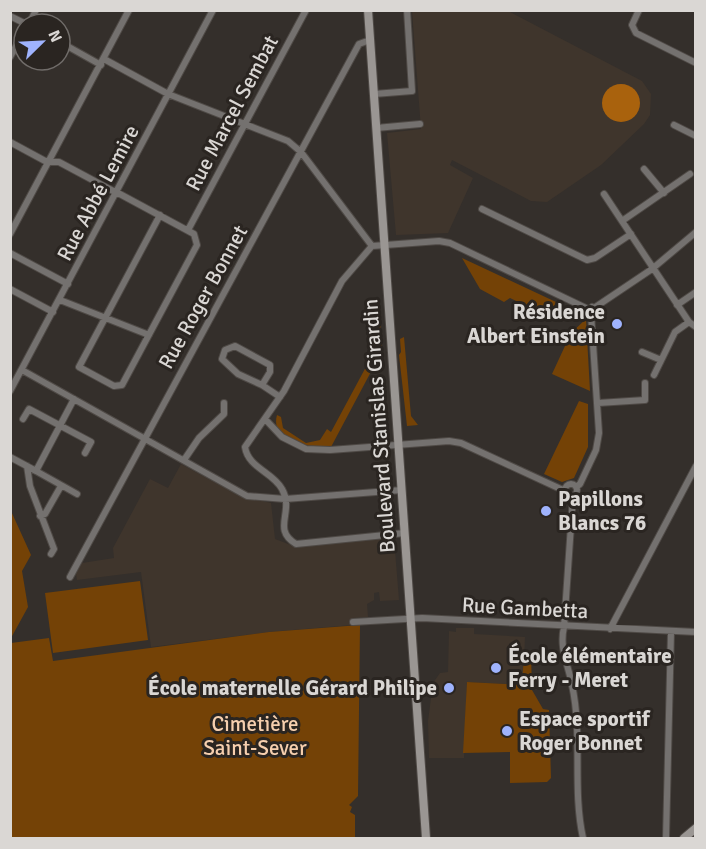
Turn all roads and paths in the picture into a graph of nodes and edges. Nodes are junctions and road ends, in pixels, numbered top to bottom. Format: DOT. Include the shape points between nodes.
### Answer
graph roads {
  1 [pos="129,10"];
  2 [pos="213,10"];
  3 [pos="306,10"];
  4 [pos="368,10"];
  5 [pos="407,10"];
  6 [pos="639,10"];
  7 [pos="370,40"];
  8 [pos="72,48"];
  9 [pos="103,62"];
  10 [pos="696,63"];
  11 [pos="168,94"];
  12 [pos="374,94"];
  13 [pos="245,124"];
  14 [pos="420,124"];
  15 [pos="674,125"];
  16 [pos="376,128"];
  17 [pos="696,136"];
  18 [pos="10,142"];
  19 [pos="301,152"];
  20 [pos="48,162"];
  21 [pos="644,169"];
  22 [pos="690,174"];
  23 [pos="118,193"];
  24 [pos="664,193"];
  25 [pos="604,195"];
  26 [pos="482,210"];
  27 [pos="160,215"];
  28 [pos="622,222"];
  29 [pos="188,230"];
  30 [pos="696,232"];
  31 [pos="10,234"];
  32 [pos="631,234"];
  33 [pos="384,245"];
  34 [pos="372,246"];
  35 [pos="10,253"];
  36 [pos="653,268"];
  37 [pos="68,284"];
  38 [pos="10,290"];
  39 [pos="696,292"];
  40 [pos="60,300"];
  41 [pos="677,304"];
  42 [pos="591,310"];
  43 [pos="53,312"];
  44 [pos="105,317"];
  45 [pos="689,322"];
  46 [pos="696,327"];
  47 [pos="149,335"];
  48 [pos="642,352"];
  49 [pos="661,360"];
  50 [pos="22,370"];
  51 [pos="654,375"];
  52 [pos="645,383"];
  53 [pos="262,385"];
  54 [pos="10,391"];
  55 [pos="280,397"];
  56 [pos="74,399"];
  57 [pos="224,403"];
  58 [pos="598,403"];
  59 [pos="23,419"];
  60 [pos="265,419"];
  61 [pos="60,426"];
  62 [pos="145,439"];
  63 [pos="399,445"];
  64 [pos="85,453"];
  65 [pos="10,457"];
  66 [pos="184,460"];
  67 [pos="27,466"];
  68 [pos="696,466"];
  69 [pos="36,471"];
  70 [pos="60,486"];
  71 [pos="576,487"];
  72 [pos="402,490"];
  73 [pos="565,491"];
  74 [pos="76,494"];
  75 [pos="573,496"];
  76 [pos="285,500"];
  77 [pos="40,516"];
  78 [pos="405,533"];
  79 [pos="51,554"];
  80 [pos="70,577"];
  81 [pos="411,618"];
  82 [pos="352,622"];
  83 [pos="564,627"];
  84 [pos="610,629"];
  85 [pos="670,632"];
  86 [pos="696,632"];
  87 [pos="696,828"];
  88 [pos="426,838"];
  89 [pos="583,838"];
  90 [pos="666,838"];
  91 [pos="684,838"];
  1 -- 9 [label="street"];
  2 -- 11 [label="street, Rue Abbé Lemire"];
  3 -- 13 [label="street, Rue Marcel Sembat"];
  4 -- 7 [label="main road, Boulevard Stanislas Girardin"];
  5 -- 12 [label="street" via="412,91"];
  6 -- 10 [label="street" via="633,25 636,33"];
  7 -- 12 [label="main road, Boulevard Stanislas Girardin"];
  7 -- 19 [label="street, Rue Roger Bonnet" via="358,44"];
  8 -- 9 [label="street"];
  9 -- 11 [label="street"];
  9 -- 20 [label="street"];
  11 -- 13 [label="street"];
  11 -- 23 [label="street, Rue Abbé Lemire"];
  12 -- 16 [label="main road, Boulevard Stanislas Girardin"];
  13 -- 19 [label="street" via="288,141"];
  13 -- 29 [label="street, Rue Marcel Sembat"];
  14 -- 16 [label="street"];
  15 -- 17 [label="street"];
  16 -- 33 [label="main road, Boulevard Stanislas Girardin"];
  18 -- 20 [label="street"];
  19 -- 34 [label="street"];
  19 -- 62 [label="street, Rue Roger Bonnet"];
  20 -- 23 [label="street" via="59,162"];
  20 -- 31 [label="street"];
  21 -- 24 [label="street"];
  22 -- 24 [label="street"];
  23 -- 27 [label="street"];
  23 -- 37 [label="street, Rue Abbé Lemire"];
  24 -- 28 [label="street"];
  25 -- 28 [label="street"];
  26 -- 32 [label="street" via="587,260"];
  27 -- 29 [label="street"];
  27 -- 44 [label="street"];
  28 -- 32 [label="street"];
  29 -- 47 [label="street" via="198,245"];
  30 -- 36 [label="street"];
  32 -- 36 [label="street"];
  33 -- 34 [label="street"];
  33 -- 42 [label="street" via="450,243"];
  33 -- 63 [label="main road, Boulevard Stanislas Girardin"];
  34 -- 55 [label="street" via="342,281"];
  35 -- 37 [label="street"];
  36 -- 41 [label="street"];
  36 -- 42 [label="street"];
  37 -- 40 [label="street, Rue Abbé Lemire"];
  38 -- 43 [label="street"];
  39 -- 41 [label="street"];
  40 -- 43 [label="street, Rue Abbé Lemire"];
  40 -- 44 [label="street"];
  41 -- 45 [label="street"];
  42 -- 58 [label="street"];
  43 -- 50 [label="street, Rue Abbé Lemire"];
  44 -- 47 [label="street"];
  44 -- 47 [label="street" via="79,367 114,386 122,385"];
  45 -- 46 [label="street"];
  45 -- 49 [label="street" via="675,332"];
  48 -- 49 [label="street"];
  49 -- 51 [label="street"];
  50 -- 54 [label="street, Rue Abbé Lemire"];
  50 -- 56 [label="street"];
  52 -- 58 [label="street" via="645,400"];
  53 -- 53 [label="street" via="270,365 235,346 225,350 222,359 231,369"];
  53 -- 55 [label="street"];
  55 -- 60 [label="street"];
  56 -- 61 [label="street"];
  56 -- 62 [label="street"];
  57 -- 66 [label="street" via="224,414 199,438"];
  58 -- 71 [label="street" via="596,450"];
  59 -- 61 [label="street" via="29,409"];
  60 -- 63 [label="street" via="282,437 306,449"];
  60 -- 76 [label="street" via="249,439 246,453 282,488"];
  61 -- 64 [label="street" via="91,442"];
  61 -- 69 [label="street"];
  62 -- 66 [label="street"];
  62 -- 80 [label="street, Rue Roger Bonnet"];
  63 -- 72 [label="main road, Boulevard Stanislas Girardin"];
  63 -- 73 [label="street" via="449,441 461,444"];
  65 -- 67 [label="street"];
  66 -- 76 [label="street" via="247,496"];
  67 -- 69 [label="street"];
  67 -- 77 [label="street"];
  68 -- 84 [label="street"];
  69 -- 70 [label="street"];
  70 -- 74 [label="street"];
  70 -- 77 [label="street" via="45,514"];
  71 -- 73 [label="street" via="569,485"];
  71 -- 75 [label="street"];
  72 -- 76 [label="street"];
  72 -- 78 [label="main road, Boulevard Stanislas Girardin"];
  73 -- 75 [label="street"];
  75 -- 83 [label="street"];
  76 -- 78 [label="street" via="283,529 296,544"];
  77 -- 79 [label="street" via="54,549"];
  78 -- 81 [label="main road, Boulevard Stanislas Girardin"];
  81 -- 82 [label="street, Rue Gambetta"];
  81 -- 83 [label="street, Rue Gambetta"];
  81 -- 88 [label="main road, Boulevard Stanislas Girardin"];
  83 -- 84 [label="street, Rue Gambetta"];
  83 -- 89 [label="street" via="560,642 577,712 578,802"];
  84 -- 85 [label="street, Rue Gambetta"];
  85 -- 86 [label="street, Rue Gambetta"];
  85 -- 90 [label="street"];
  87 -- 91 [label="main road"];
}
